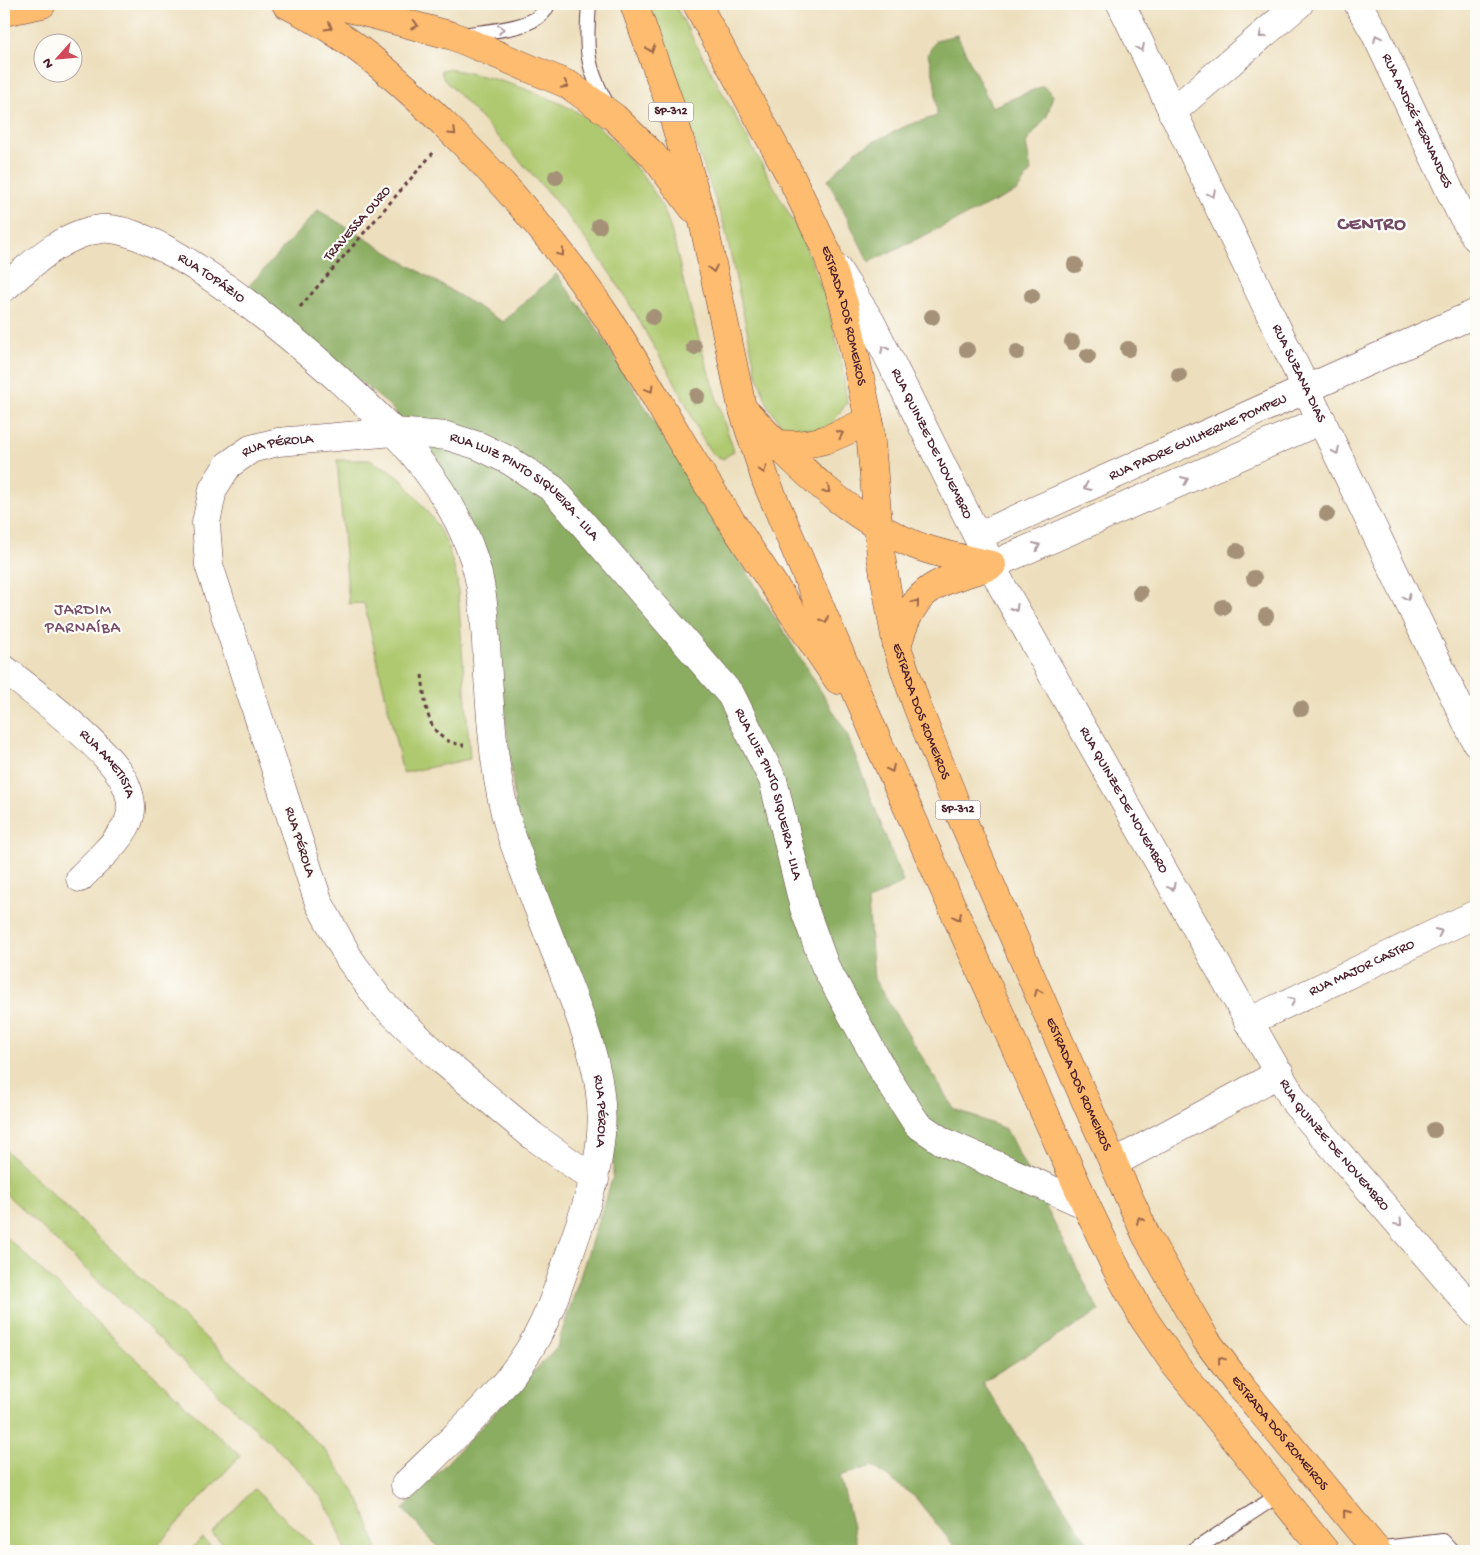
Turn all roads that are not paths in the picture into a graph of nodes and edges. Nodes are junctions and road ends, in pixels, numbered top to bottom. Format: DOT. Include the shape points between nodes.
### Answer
graph roads {
  1 [pos="42,4"];
  2 [pos="286,4"];
  3 [pos="334,4"];
  4 [pos="548,4"];
  5 [pos="590,4"];
  6 [pos="634,4"];
  7 [pos="697,4"];
  8 [pos="1121,4"];
  9 [pos="1299,4"];
  10 [pos="1358,4"];
  11 [pos="4,12"];
  12 [pos="453,36"];
  13 [pos="1172,112"];
  14 [pos="614,117"];
  15 [pos="703,221"];
  16 [pos="1475,234"];
  17 [pos="826,250"];
  18 [pos="4,288"];
  19 [pos="1474,314"];
  20 [pos="1307,390"];
  21 [pos="742,407"];
  22 [pos="869,420"];
  23 [pos="1322,420"];
  24 [pos="394,432"];
  25 [pos="776,444"];
  26 [pos="878,526"];
  27 [pos="978,536"];
  28 [pos="992,565"];
  29 [pos="897,647"];
  30 [pos="4,669"];
  31 [pos="878,742"];
  32 [pos="1476,742"];
  33 [pos="80,878"];
  34 [pos="1476,914"];
  35 [pos="1248,1022"];
  36 [pos="1280,1073"];
  37 [pos="1114,1163"];
  38 [pos="595,1180"];
  39 [pos="1086,1205"];
  40 [pos="1476,1313"];
  41 [pos="405,1485"];
  42 [pos="1280,1494"];
  43 [pos="1376,1550"];
  44 [pos="1193,1551"];
  45 [pos="1325,1551"];
  46 [pos="1452,1551"];
  1 -- 11 [label="main road"];
  2 -- 31 [label="main road, one-way" via="333,28 404,84 519,201 565,258 611,324 703,477"];
  3 -- 12 [label="main road, one-way"];
  12 -- 4 [label="lane, one-way" via="514,27 541,15"];
  5 -- 14 [label="lane" via="586,36 590,71"];
  6 -- 15 [label="main road, SP-312, one-way" via="669,102"];
  7 -- 17 [label="main road, ESTRADA DOS ROMEIROS / SP-312" via="791,177"];
  8 -- 13 [label="street, RUA SUZANA DIAS, one-way"];
  9 -- 13 [label="street, one-way"];
  16 -- 10 [label="street, RUA ANDRÉ FERNANDES, one-way" via="1460,212"];
  12 -- 14 [label="main road, one-way" via="569,86"];
  13 -- 20 [label="street, RUA SUZANA DIAS, one-way"];
  14 -- 15 [label="main road" via="653,155"];
  15 -- 21 [label="main road, SP-312, one-way"];
  17 -- 22 [label="main road, ESTRADA DOS ROMEIROS / SP-312" via="844,304"];
  27 -- 17 [label="street, RUA QUINZE DE NOVEMBRO, one-way" via="871,322"];
  18 -- 24 [label="street, RUA TOPÁZIO" via="44,255 74,237 101,229 125,231 194,264 280,331"];
  19 -- 20 [label="street, RUA PADRE GUILHERME POMPEU"];
  20 -- 23 [label="street, RUA SUZANA DIAS"];
  20 -- 27 [label="street, RUA PADRE GUILHERME POMPEU, one-way"];
  21 -- 25 [label="main road"];
  21 -- 31 [label="main road, SP-312, one-way" via="766,481"];
  25 -- 22 [label="main road, one-way" via="815,444"];
  22 -- 26 [label="main road, ESTRADA DOS ROMEIROS / SP-312"];
  28 -- 23 [label="street, one-way"];
  23 -- 32 [label="street, RUA SUZANA DIAS, one-way"];
  24 -- 38 [label="street, RUA PÉROLA" via="416,457 455,516 479,574 484,605 492,748 500,793 510,830 581,1018 597,1071 602,1113"];
  24 -- 38 [label="street, RUA PÉROLA" via="278,442 251,449 228,465 213,489 206,523 209,565 318,902 350,960 381,1002 443,1061 532,1136"];
  24 -- 39 [label="street, RUA LUIZ PINTO SIQUEIRA - LILA" via="447,436 479,446 510,461 553,489 732,695 773,780 804,908 825,966 886,1076 917,1124 942,1141"];
  25 -- 26 [label="main road, one-way" via="850,509"];
  26 -- 28 [label="main road" via="944,555"];
  26 -- 29 [label="main road, ESTRADA DOS ROMEIROS / SP-312"];
  27 -- 28 [label="street, RUA QUINZE DE NOVEMBRO"];
  29 -- 28 [label="main road, one-way" via="912,604 944,581"];
  28 -- 35 [label="street, RUA QUINZE DE NOVEMBRO, one-way"];
  37 -- 29 [label="main road, ESTRADA DOS ROMEIROS / SP-312, one-way" via="959,812"];
  30 -- 33 [label="street, RUA AMETISTA" via="108,759 125,782 131,802 130,818 122,832"];
  31 -- 39 [label="main road, SP-312, one-way"];
  35 -- 34 [label="street, RUA MAJOR CASTRO, one-way"];
  35 -- 36 [label="street, RUA QUINZE DE NOVEMBRO"];
  36 -- 37 [label="street"];
  36 -- 40 [label="street, RUA QUINZE DE NOVEMBRO, one-way" via="1296,1104"];
  43 -- 37 [label="main road, ESTRADA DOS ROMEIROS / SP-312, one-way" via="1206,1340 1146,1235"];
  38 -- 41 [label="street, RUA PÉROLA" via="556,1295 524,1358 499,1390"];
  39 -- 42 [label="main road, SP-312" via="1144,1319 1176,1366"];
  42 -- 44 [label="lane"];
  42 -- 45 [label="main road, SP-312"];
  43 -- 46 [label="lane" via="1443,1541"];
}
